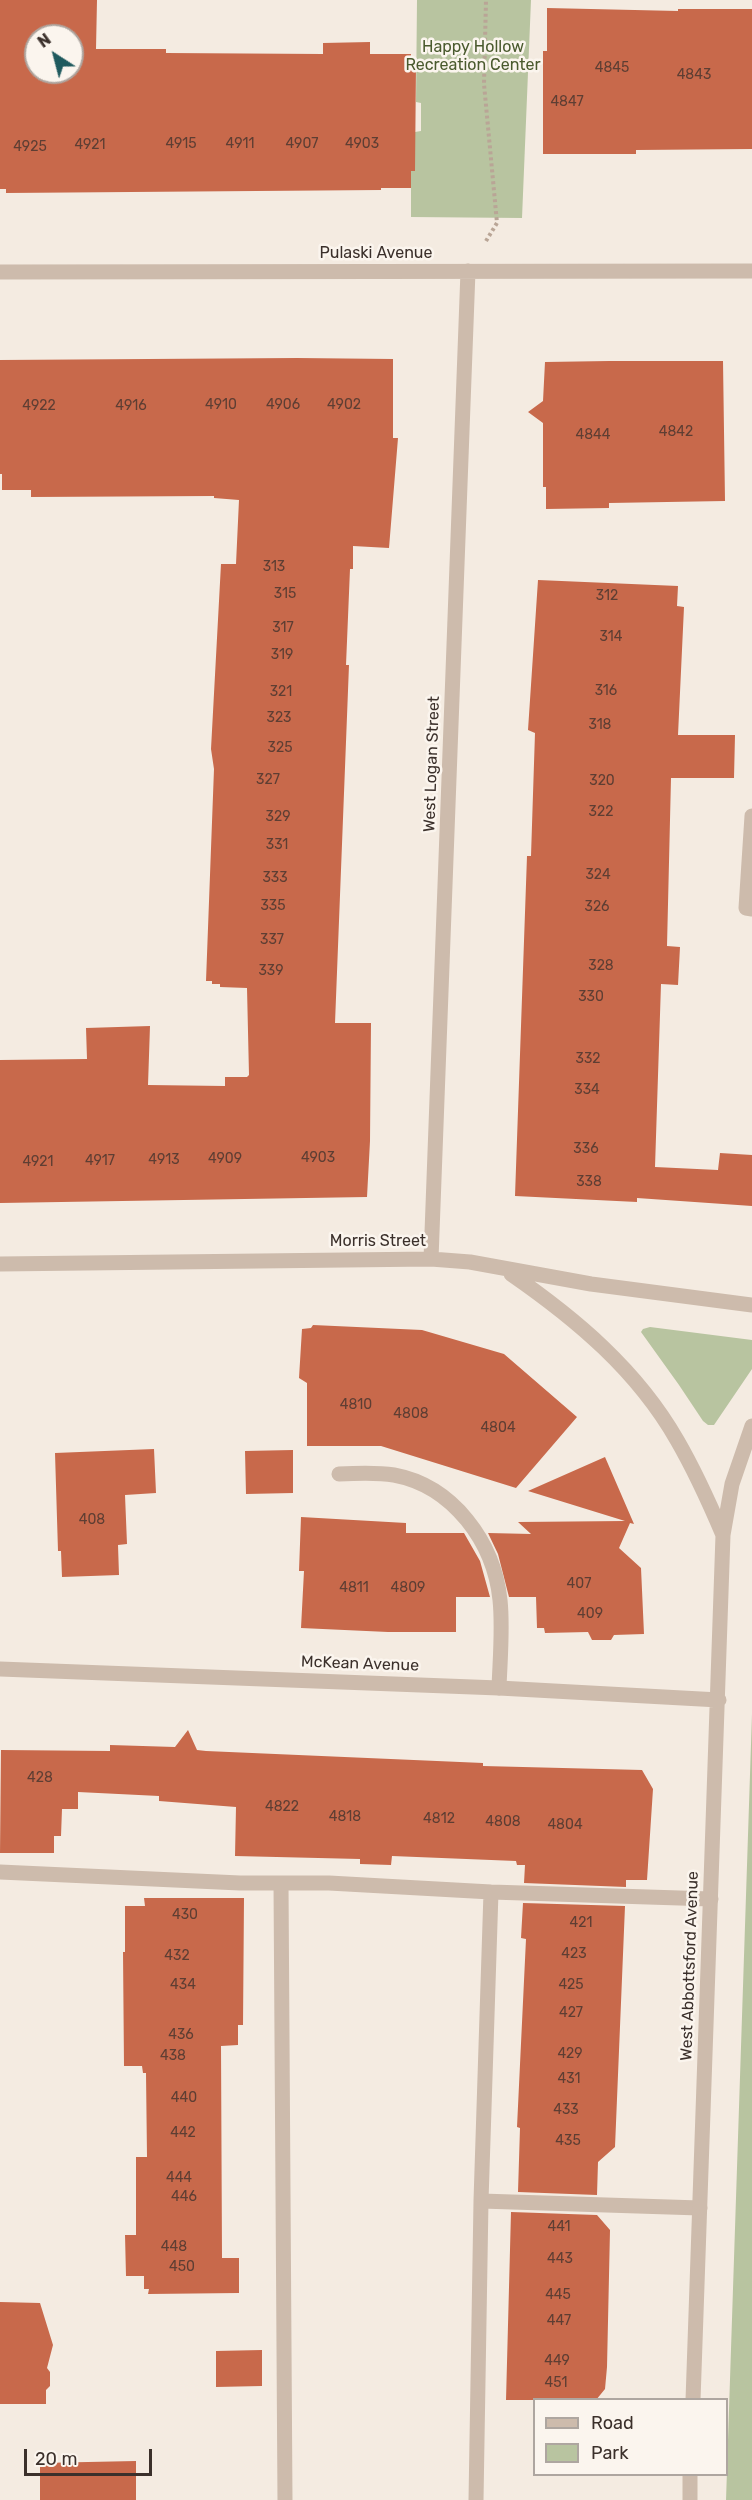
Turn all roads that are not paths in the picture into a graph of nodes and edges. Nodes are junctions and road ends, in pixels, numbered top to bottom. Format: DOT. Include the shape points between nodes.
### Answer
graph roads {
  1 [pos="468,271"];
  2 [pos="752,271"];
  3 [pos="0,272"];
  4 [pos="752,816"];
  5 [pos="752,909"];
  6 [pos="431,1259"];
  7 [pos="0,1264"];
  8 [pos="505,1270"];
  9 [pos="752,1305"];
  10 [pos="752,1426"];
  11 [pos="339,1474"];
  12 [pos="723,1535"];
  13 [pos="0,1669"];
  14 [pos="499,1688"];
  15 [pos="719,1700"];
  16 [pos="0,1872"];
  17 [pos="281,1883"];
  18 [pos="491,1892"];
  19 [pos="711,1899"];
  20 [pos="481,2201"];
  21 [pos="700,2208"];
  22 [pos="693,2398"];
  23 [pos="690,2476"];
  24 [pos="285,2500"];
  25 [pos="476,2500"];
  26 [pos="690,2500"];
  1 -- 2 [label="street, Pulaski Avenue"];
  1 -- 3 [label="street, Pulaski Avenue"];
  1 -- 6 [label="street, West Logan Street"];
  4 -- 5 [label="street" via="746,908"];
  6 -- 7 [label="street, Morris Street"];
  6 -- 8 [label="street, Morris Street"];
  8 -- 9 [label="street, Morris Street"];
  8 -- 12 [label="street, West Abbottsford Avenue" via="588,1332 640,1387 699,1479"];
  10 -- 12 [label="street, West Abbottsford Avenue" via="732,1484"];
  11 -- 14 [label="street" via="375,1473 419,1482 447,1499 469,1522 496,1573 501,1602"];
  12 -- 15 [label="street, West Abbottsford Avenue"];
  13 -- 14 [label="street, McKean Avenue"];
  14 -- 15 [label="street, McKean Avenue"];
  15 -- 19 [label="street, West Abbottsford Avenue"];
  16 -- 17 [label="street"];
  17 -- 18 [label="street"];
  17 -- 24 [label="street"];
  18 -- 19 [label="street"];
  18 -- 20 [label="street"];
  19 -- 21 [label="street, West Abbottsford Avenue"];
  20 -- 21 [label="street"];
  20 -- 25 [label="street"];
  21 -- 22 [label="street, West Abbottsford Avenue"];
  23 -- 26 [label="street"];
}
